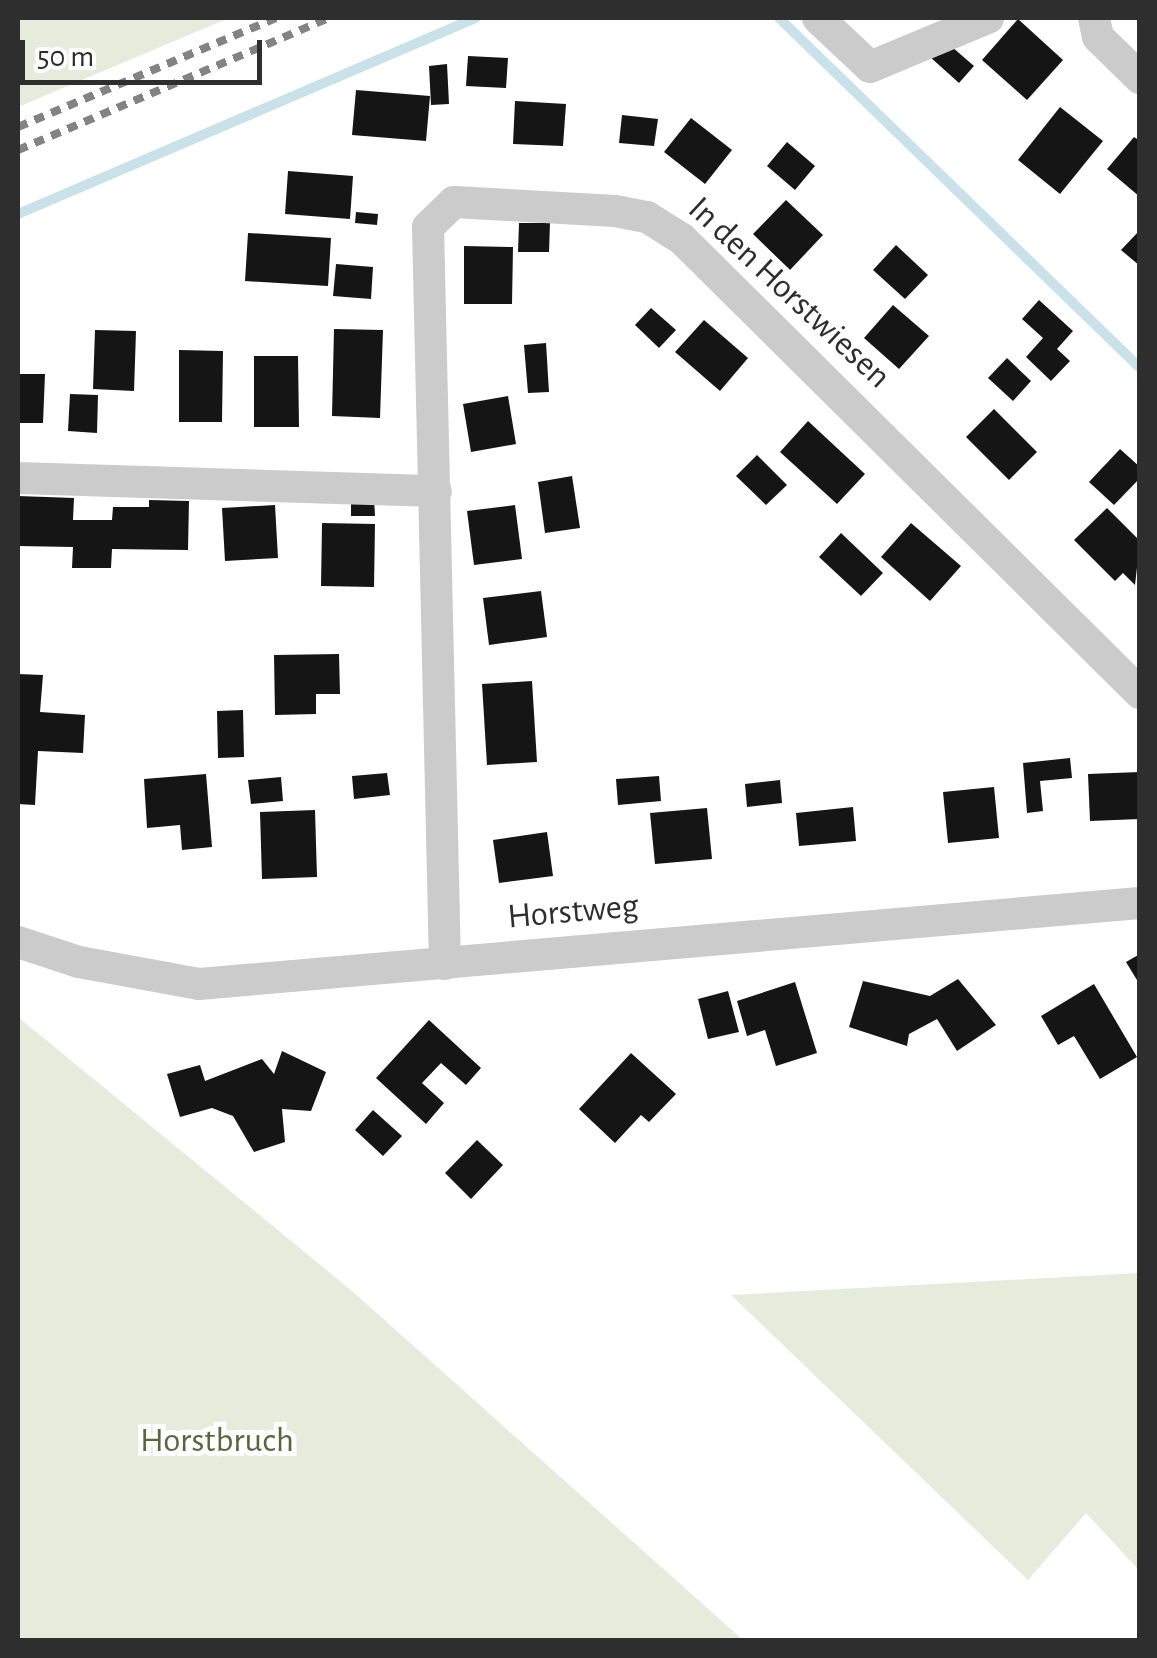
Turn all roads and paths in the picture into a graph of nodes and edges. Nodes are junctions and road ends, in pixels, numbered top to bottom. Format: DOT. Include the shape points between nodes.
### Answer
graph roads {
  1 [pos="818,18"];
  2 [pos="988,18"];
  3 [pos="1094,18"];
  4 [pos="1140,78"];
  5 [pos="18,478"];
  6 [pos="436,491"];
  7 [pos="1140,693"];
  8 [pos="1140,902"];
  9 [pos="18,942"];
  10 [pos="445,964"];
  1 -- 2 [label="street" via="870,66"];
  3 -- 4 [label="street" via="1098,37"];
  5 -- 6 [label="street"];
  6 -- 7 [label="street, In den Horstwiesen" via="428,227 454,202 647,217 682,239"];
  6 -- 10 [label="street, In den Horstwiesen"];
  8 -- 10 [label="street, Horstweg"];
  9 -- 10 [label="street, Horstweg" via="79,962 200,984"];
}
